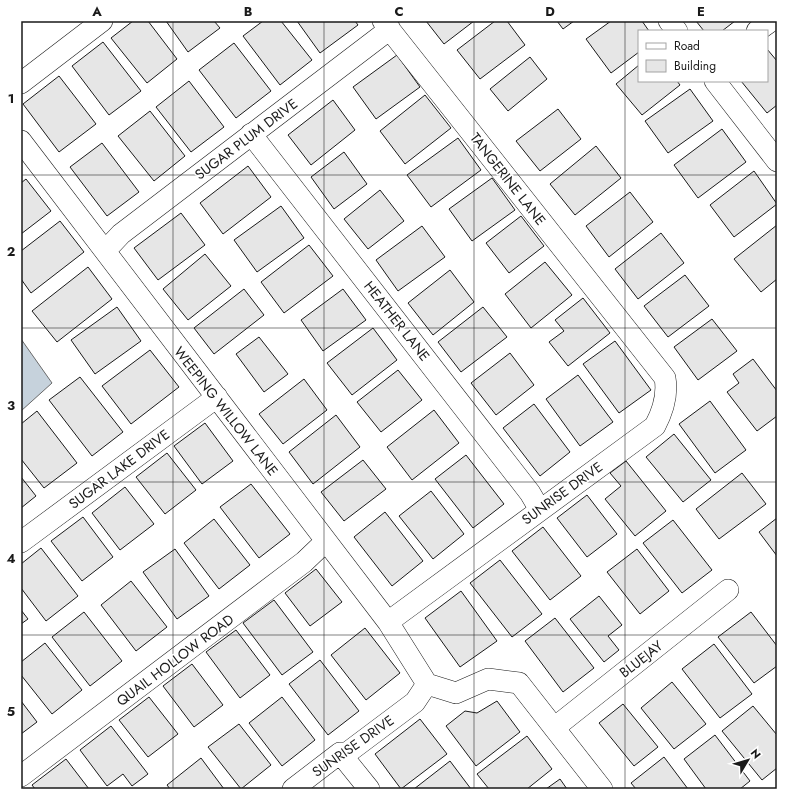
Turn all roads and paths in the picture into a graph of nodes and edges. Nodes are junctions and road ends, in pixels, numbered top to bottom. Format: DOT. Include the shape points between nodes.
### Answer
graph roads {
  1 [pos="102,21"];
  2 [pos="669,21"];
  3 [pos="771,21"];
  4 [pos="386,25"];
  5 [pos="676,30"];
  6 [pos="758,30"];
  7 [pos="716,82"];
  8 [pos="21,83"];
  9 [pos="252,134"];
  10 [pos="21,141"];
  11 [pos="777,161"];
  12 [pos="105,251"];
  13 [pos="632,337"];
  14 [pos="217,397"];
  15 [pos="540,510"];
  16 [pos="326,541"];
  17 [pos="21,542"];
  18 [pos="728,590"];
  19 [pos="388,622"];
  20 [pos="427,684"];
  21 [pos="554,728"];
  22 [pos="340,753"];
  23 [pos="21,776"];
  24 [pos="293,789"];
  25 [pos="369,789"];
  26 [pos="602,789"];
  1 -- 8 [label="street"];
  2 -- 5 [label="street"];
  3 -- 6 [label="street"];
  4 -- 9 [label="street, SUGAR PLUM DRIVE"];
  4 -- 13 [label="street, TANGERINE LANE"];
  7 -- 11 [label="street"];
  9 -- 12 [label="street, SUGAR PLUM DRIVE" via="121,234"];
  9 -- 15 [label="street, HEATHER LANE" via="530,493"];
  10 -- 12 [label="street, WEEPING WILLOW LANE"];
  12 -- 14 [label="street, WEEPING WILLOW LANE"];
  13 -- 15 [label="street, SUNRISE DRIVE" via="665,378 662,412 655,426"];
  14 -- 16 [label="street, WEEPING WILLOW LANE"];
  14 -- 17 [label="street, SUGAR LAKE DRIVE"];
  15 -- 19 [label="street, SUNRISE DRIVE"];
  16 -- 19 [label="street, WEEPING WILLOW LANE"];
  16 -- 23 [label="street, QUAIL HOLLOW ROAD" via="304,562"];
  18 -- 21 [label="street, BLUEJAY"];
  19 -- 20 [label="street, WEEPING WILLOW LANE"];
  20 -- 21 [label="street" via="456,693 488,679 519,682"];
  20 -- 22 [label="street, SUNRISE DRIVE" via="415,702 347,753"];
  21 -- 26 [label="street"];
  22 -- 24 [label="street, SUNRISE DRIVE"];
  22 -- 25 [label="street"];
}
